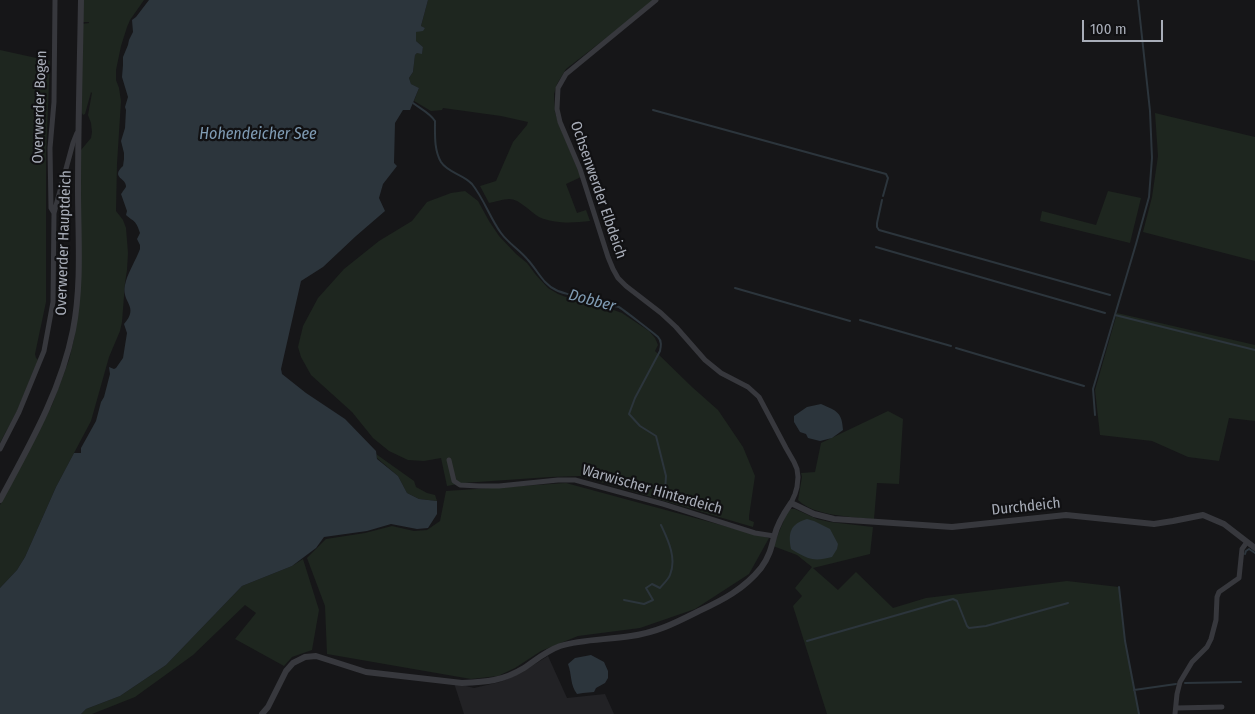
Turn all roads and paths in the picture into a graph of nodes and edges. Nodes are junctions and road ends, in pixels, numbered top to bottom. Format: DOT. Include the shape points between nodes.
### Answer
graph roads {
  1 [pos="55,0"];
  2 [pos="81,0"];
  3 [pos="656,0"];
  4 [pos="79,128"];
  5 [pos="54,213"];
  6 [pos="0,449"];
  7 [pos="449,460"];
  8 [pos="0,500"];
  9 [pos="791,503"];
  10 [pos="774,536"];
  11 [pos="1247,542"];
  12 [pos="1255,548"];
  13 [pos="1222,707"];
  14 [pos="1176,711"];
  15 [pos="262,714"];
  1 -- 5 [label="street, Overwerder Bogen" via="50,148 51,208"];
  2 -- 4 [label="street, Overwerder Hauptdeich"];
  3 -- 9 [label="street, Ochsenwerder Elbdeich" via="566,74 558,88 560,122 580,169 616,274 676,327 710,365 759,396 797,469 797,487"];
  4 -- 5 [label="street, Overwerder Bogen"];
  4 -- 8 [label="street, Overwerder Hauptdeich" via="79,246 73,330 52,398"];
  5 -- 6 [label="street, Overwerder Bogen" via="53,302 44,351"];
  7 -- 10 [label="street, Warwischer Hinterdeich" via="454,481 460,485 499,486 575,480"];
  9 -- 10 [label="street"];
  9 -- 11 [label="street, Durchdeich" via="834,519 952,527 1066,515 1154,524 1203,515 1224,524"];
  10 -- 15 [label="street" via="766,560 738,591 656,631 557,647 520,670 492,682 462,683 366,672 316,656 305,657 286,671"];
  11 -- 12 [label="street, Durchdeich"];
  11 -- 14 [label="street" via="1242,549 1239,578 1217,597 1216,620 1207,647 1192,662 1180,682"];
  13 -- 14 [label="street"];
}
